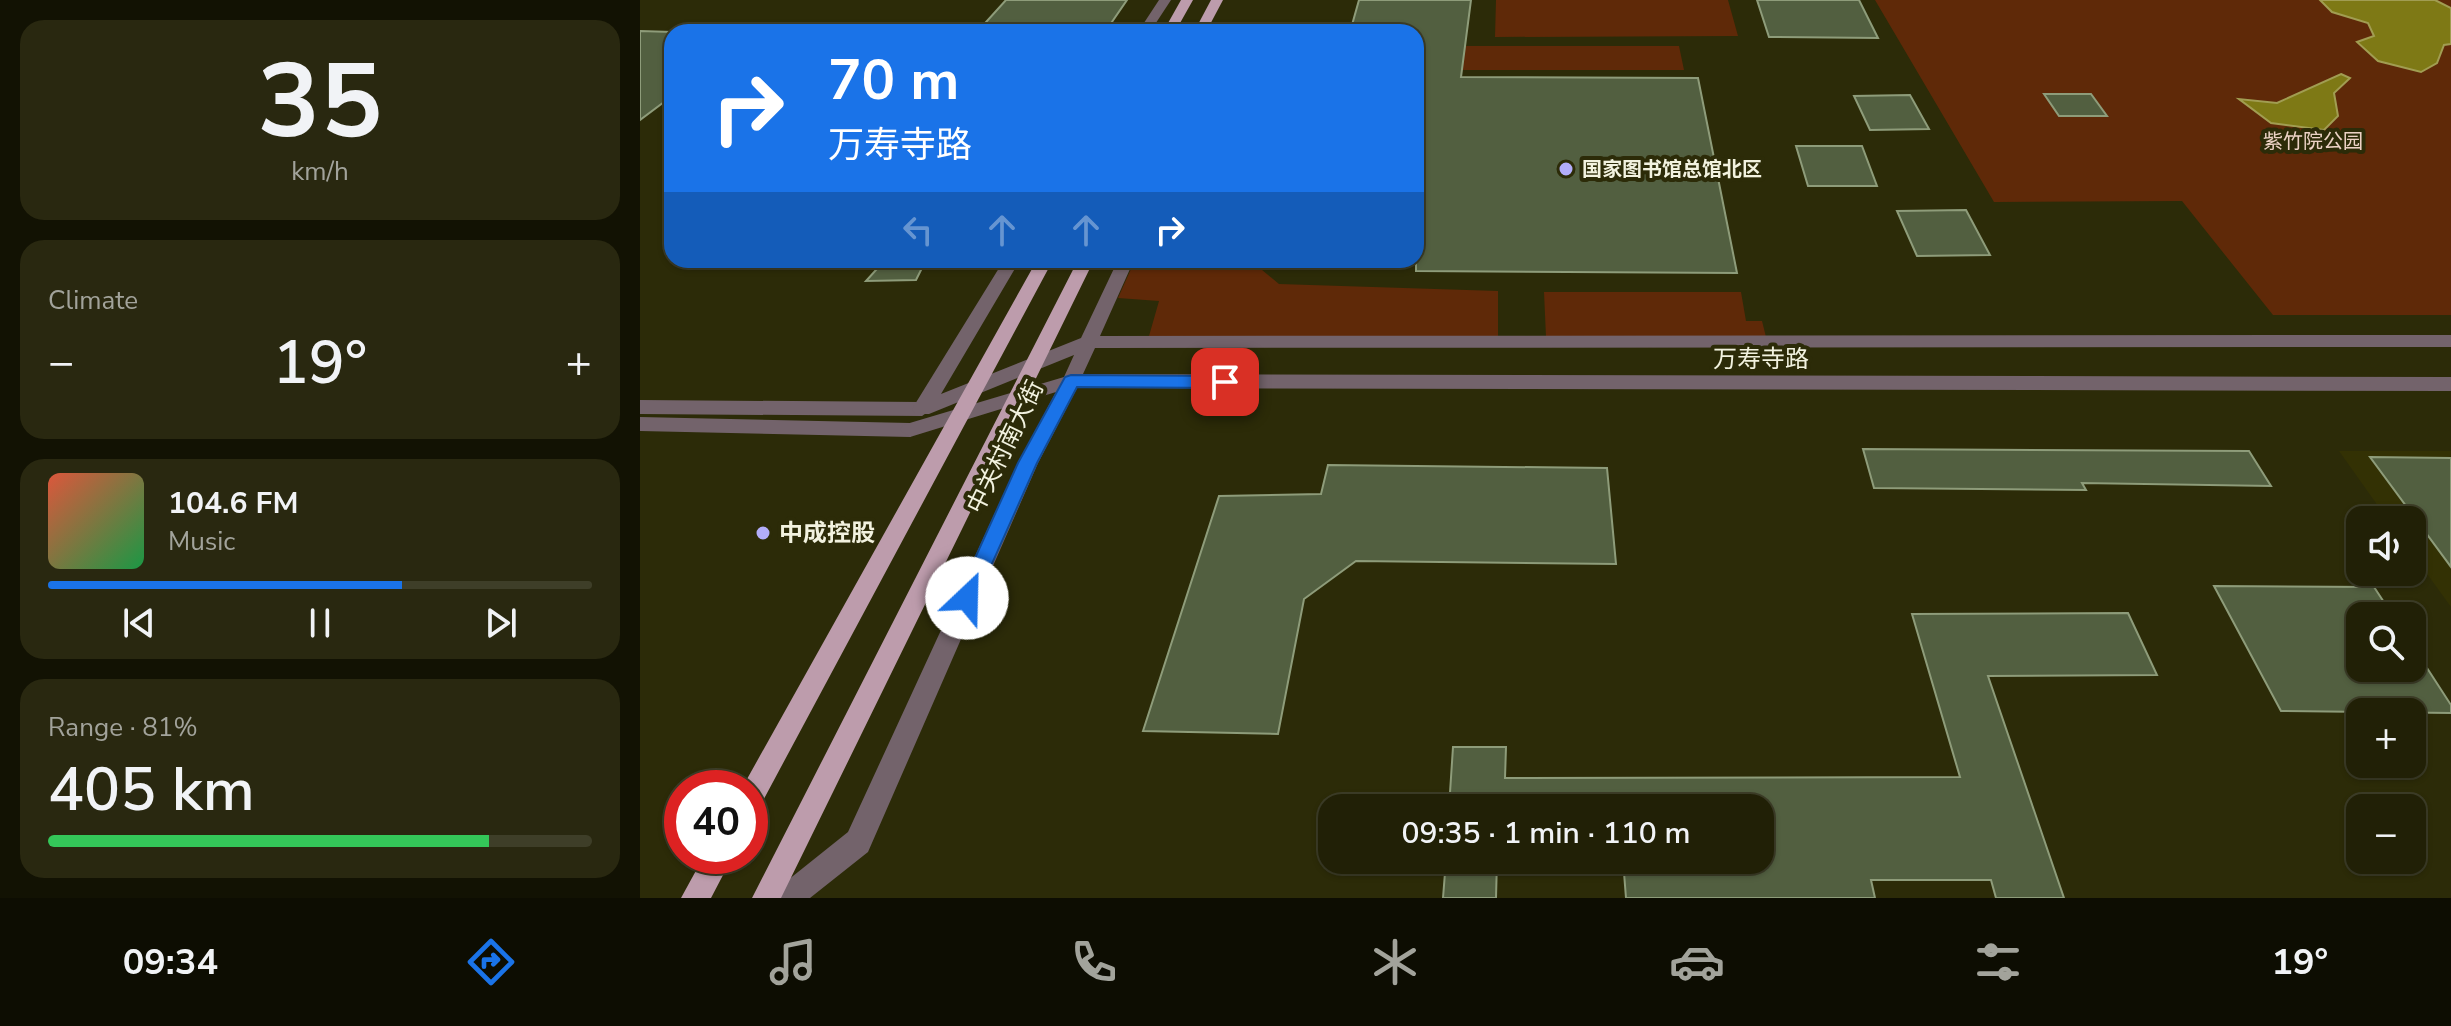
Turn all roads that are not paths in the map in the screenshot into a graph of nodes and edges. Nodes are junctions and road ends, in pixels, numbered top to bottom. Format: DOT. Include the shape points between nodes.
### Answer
graph roads {
  1 [pos="1165,0"];
  2 [pos="1187,0"];
  3 [pos="1214,5"];
  4 [pos="1149,24"];
  5 [pos="1174,24"];
  6 [pos="1204,24"];
  7 [pos="1007,268"];
  8 [pos="1041,268"];
  9 [pos="1082,268"];
  10 [pos="1122,268"];
  11 [pos="2451,341"];
  12 [pos="1089,342"];
  13 [pos="1032,367"];
  14 [pos="1071,381"];
  15 [pos="2451,384"];
  16 [pos="977,389"];
  17 [pos="1018,398"];
  18 [pos="640,407"];
  19 [pos="922,409"];
  20 [pos="964,414"];
  21 [pos="640,424"];
  22 [pos="766,770"];
  23 [pos="709,874"];
  24 [pos="695,898"];
  25 [pos="766,898"];
  26 [pos="788,898"];
  1 -- 4 [label="street"];
  2 -- 5 [label="main road"];
  3 -- 6 [label="main road"];
  7 -- 19 [label="street"];
  8 -- 16 [label="main road, 中关村南大街"];
  9 -- 13 [label="main road, 中关村南大街"];
  10 -- 12 [label="street, 中关村南大街"];
  11 -- 12 [label="street, 万寿寺路"];
  12 -- 13 [label="street"];
  12 -- 14 [label="street, 中关村南大街"];
  13 -- 16 [label="street"];
  13 -- 17 [label="main road, 中关村南大街"];
  14 -- 15 [label="street, 万寿寺路"];
  14 -- 17 [label="street, 万寿寺路"];
  14 -- 26 [label="street, 中关村南大街" via="1028,463 858,842"];
  16 -- 19 [label="street"];
  16 -- 20 [label="main road, 中关村南大街"];
  17 -- 20 [label="street, 万寿寺路"];
  17 -- 25 [label="main road, 中关村南大街"];
  18 -- 19 [label="street"];
  20 -- 21 [label="street, 万寿寺路" via="910,430"];
  20 -- 22 [label="main road, 中关村南大街"];
  23 -- 24 [label="main road"];
}
